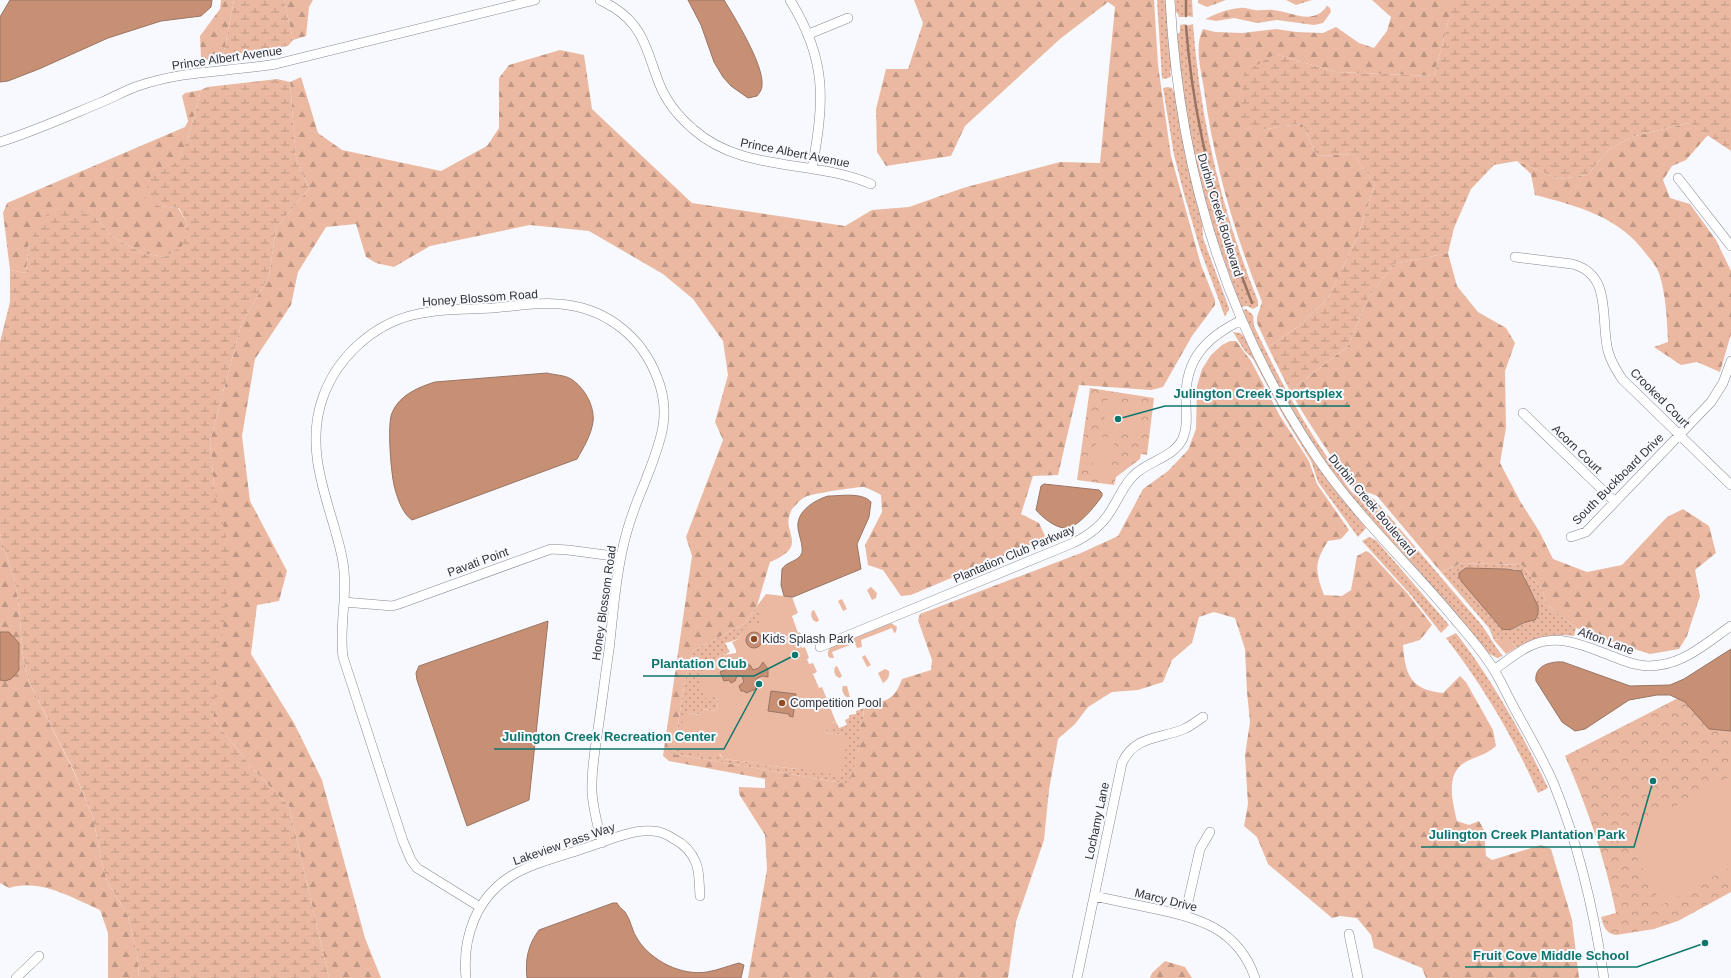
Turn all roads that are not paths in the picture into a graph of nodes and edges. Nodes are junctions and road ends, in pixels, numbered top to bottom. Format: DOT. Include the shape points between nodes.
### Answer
graph roads {
  1 [pos="535,0"];
  2 [pos="600,0"];
  3 [pos="790,0"];
  4 [pos="1170,0"];
  5 [pos="848,18"];
  6 [pos="809,34"];
  7 [pos="0,142"];
  8 [pos="812,170"];
  9 [pos="1678,178"];
  10 [pos="870,184"];
  11 [pos="1731,246"];
  12 [pos="1515,257"];
  13 [pos="1242,320"];
  14 [pos="1731,361"];
  15 [pos="1523,413"];
  16 [pos="1680,435"];
  17 [pos="1731,485"];
  18 [pos="1615,502"];
  19 [pos="1571,537"];
  20 [pos="621,557"];
  21 [pos="344,602"];
  22 [pos="1731,626"];
  23 [pos="820,647"];
  24 [pos="1494,670"];
  25 [pos="1202,717"];
  26 [pos="1210,832"];
  27 [pos="602,843"];
  28 [pos="700,896"];
  29 [pos="1094,896"];
  30 [pos="480,907"];
  31 [pos="1185,915"];
  32 [pos="1349,934"];
  33 [pos="39,956"];
  34 [pos="16,978"];
  35 [pos="466,978"];
  36 [pos="1077,978"];
  37 [pos="1255,978"];
  38 [pos="1358,978"];
  39 [pos="1604,978"];
  1 -- 7 [label="street, Prince Albert Avenue" via="282,63 170,77 138,86 29,133"];
  2 -- 8 [label="street, Prince Albert Avenue" via="632,22 644,39 669,101 680,117 694,130 724,150"];
  3 -- 6 [label="street"];
  4 -- 13 [label="street, Durbin Creek Boulevard" via="1176,77 1188,151 1220,264"];
  5 -- 6 [label="street"];
  6 -- 8 [label="street" via="821,89 819,129"];
  8 -- 10 [label="street, Prince Albert Avenue" via="846,175"];
  9 -- 11 [label="street"];
  12 -- 16 [label="street, Crooked Court" via="1580,266 1596,279 1601,290 1607,350 1615,369 1622,379"];
  13 -- 23 [label="street, Plantation Club Parkway" via="1212,338 1194,360 1186,388 1187,426 1180,443 1169,454 1141,469 1132,477 1107,516 1090,533 1073,543"];
  13 -- 24 [label="street, Durbin Creek Boulevard" via="1281,399 1334,481 1372,528 1459,624"];
  14 -- 16 [label="street, South Buckboard Drive" via="1723,383 1711,402"];
  15 -- 18 [label="street, Acorn Court"];
  16 -- 17 [label="street, Crooked Court"];
  16 -- 18 [label="street, South Buckboard Drive"];
  18 -- 19 [label="street, South Buckboard Drive" via="1586,532"];
  20 -- 21 [label="street, Pavati Point" via="551,549 392,606"];
  20 -- 21 [label="street, Honey Blossom Road" via="633,512 663,430 663,400 659,379 650,359 639,344 624,330 596,312 565,304 426,313 396,321 363,341 340,364 323,396 315,431 315,448 323,490 342,554"];
  20 -- 27 [label="street, Honey Blossom Road" via="592,773 595,814"];
  21 -- 30 [label="street, Honey Blossom Road" via="343,657 407,853 417,868"];
  22 -- 24 [label="street, Afton Lane" via="1676,661 1660,665 1638,665 1576,642 1553,640 1530,646"];
  24 -- 39 [label="street, Durbin Creek Boulevard" via="1541,757 1566,816 1587,886"];
  25 -- 29 [label="street, Lochamy Lane" via="1185,729 1137,744 1125,755"];
  26 -- 31 [label="street" via="1200,849"];
  27 -- 28 [label="street, Lakeview Pass Way" via="633,833 653,830 680,842 696,863"];
  27 -- 30 [label="street, Lakeview Pass Way" via="511,876 490,894"];
  29 -- 31 [label="street, Marcy Drive"];
  29 -- 36 [label="street, Lochamy Lane"];
  30 -- 35 [label="street, Lakeview Pass Way" via="471,924 466,944"];
  31 -- 37 [label="street, Marcy Drive" via="1209,925 1232,942 1249,964"];
  32 -- 38 [label="street"];
  33 -- 34 [label="street"];
}
